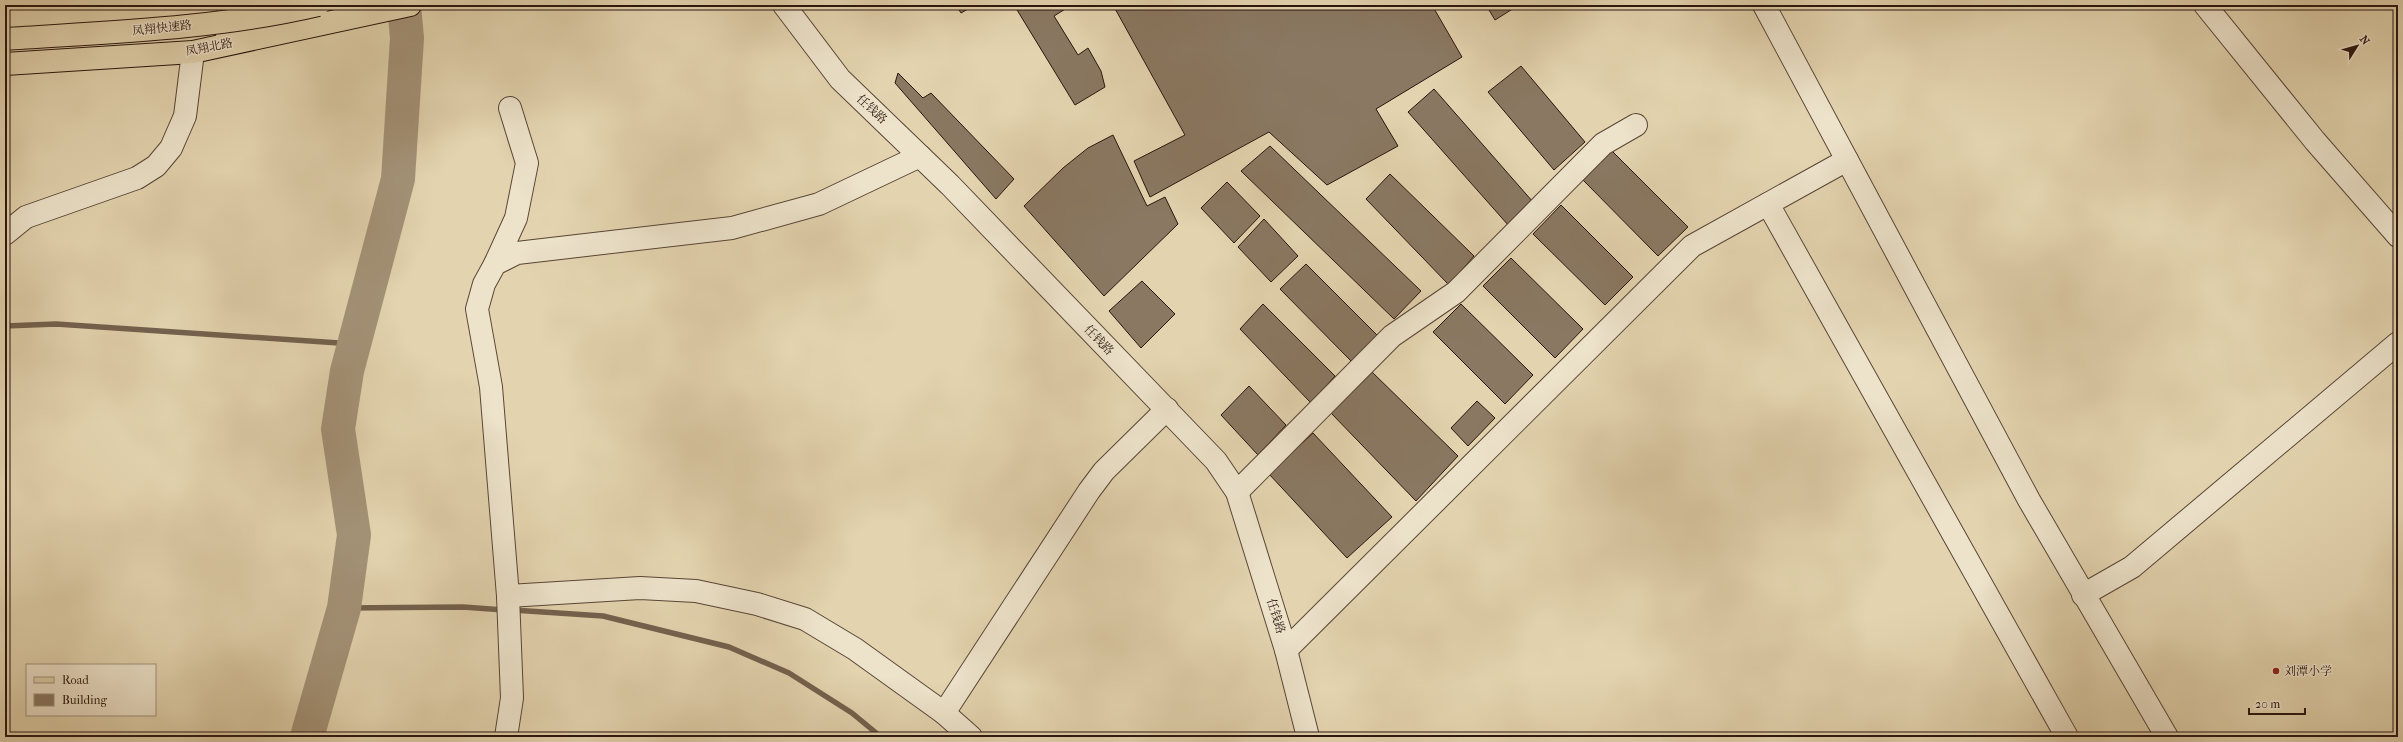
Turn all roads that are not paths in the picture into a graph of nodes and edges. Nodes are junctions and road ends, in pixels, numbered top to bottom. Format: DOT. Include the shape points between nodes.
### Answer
graph roads {
  1 [pos="228,5"];
  2 [pos="318,5"];
  3 [pos="410,5"];
  4 [pos="784,5"];
  5 [pos="1764,5"];
  6 [pos="2205,5"];
  7 [pos="5,39"];
  8 [pos="227,44"];
  9 [pos="193,52"];
  10 [pos="5,64"];
  11 [pos="510,108"];
  12 [pos="1636,125"];
  13 [pos="920,156"];
  14 [pos="1847,160"];
  15 [pos="1768,204"];
  16 [pos="5,234"];
  17 [pos="2398,236"];
  18 [pos="495,264"];
  19 [pos="2398,343"];
  20 [pos="1167,409"];
  21 [pos="1237,492"];
  22 [pos="2083,595"];
  23 [pos="508,596"];
  24 [pos="1286,650"];
  25 [pos="944,714"];
  26 [pos="506,737"];
  27 [pos="972,737"];
  28 [pos="1308,737"];
  29 [pos="2067,737"];
  30 [pos="2167,737"];
  1 -- 8 [label="street"];
  2 -- 7 [label="main road, 凤翔快速路, bridge" via="289,12 164,29"];
  3 -- 8 [label="main road, 凤翔北路"];
  4 -- 13 [label="street, 任钱路" via="840,79"];
  5 -- 14 [label="street"];
  6 -- 17 [label="street" via="2314,141"];
  8 -- 9 [label="main road, 凤翔北路"];
  9 -- 10 [label="main road, 凤翔北路"];
  9 -- 16 [label="street" via="185,116 171,148 156,166 137,178 26,216"];
  11 -- 18 [label="street" via="527,163 516,218"];
  12 -- 21 [label="street" via="1603,144 1456,292 1392,336"];
  13 -- 18 [label="street" via="819,204 732,228 517,253"];
  13 -- 20 [label="street, 任钱路"];
  14 -- 15 [label="street"];
  14 -- 22 [label="street" via="2029,500"];
  15 -- 24 [label="street" via="1692,246"];
  15 -- 29 [label="street"];
  18 -- 23 [label="street" via="484,284 477,309 491,387"];
  19 -- 22 [label="street" via="2132,566"];
  20 -- 21 [label="street, 任钱路" via="1216,460"];
  20 -- 25 [label="street" via="1104,471 1089,491"];
  21 -- 24 [label="street, 任钱路"];
  22 -- 30 [label="street"];
  23 -- 25 [label="street" via="640,588 696,591 757,604 805,619 855,649"];
  23 -- 26 [label="street" via="512,698"];
  24 -- 28 [label="street, 任钱路"];
  25 -- 27 [label="street"];
}
